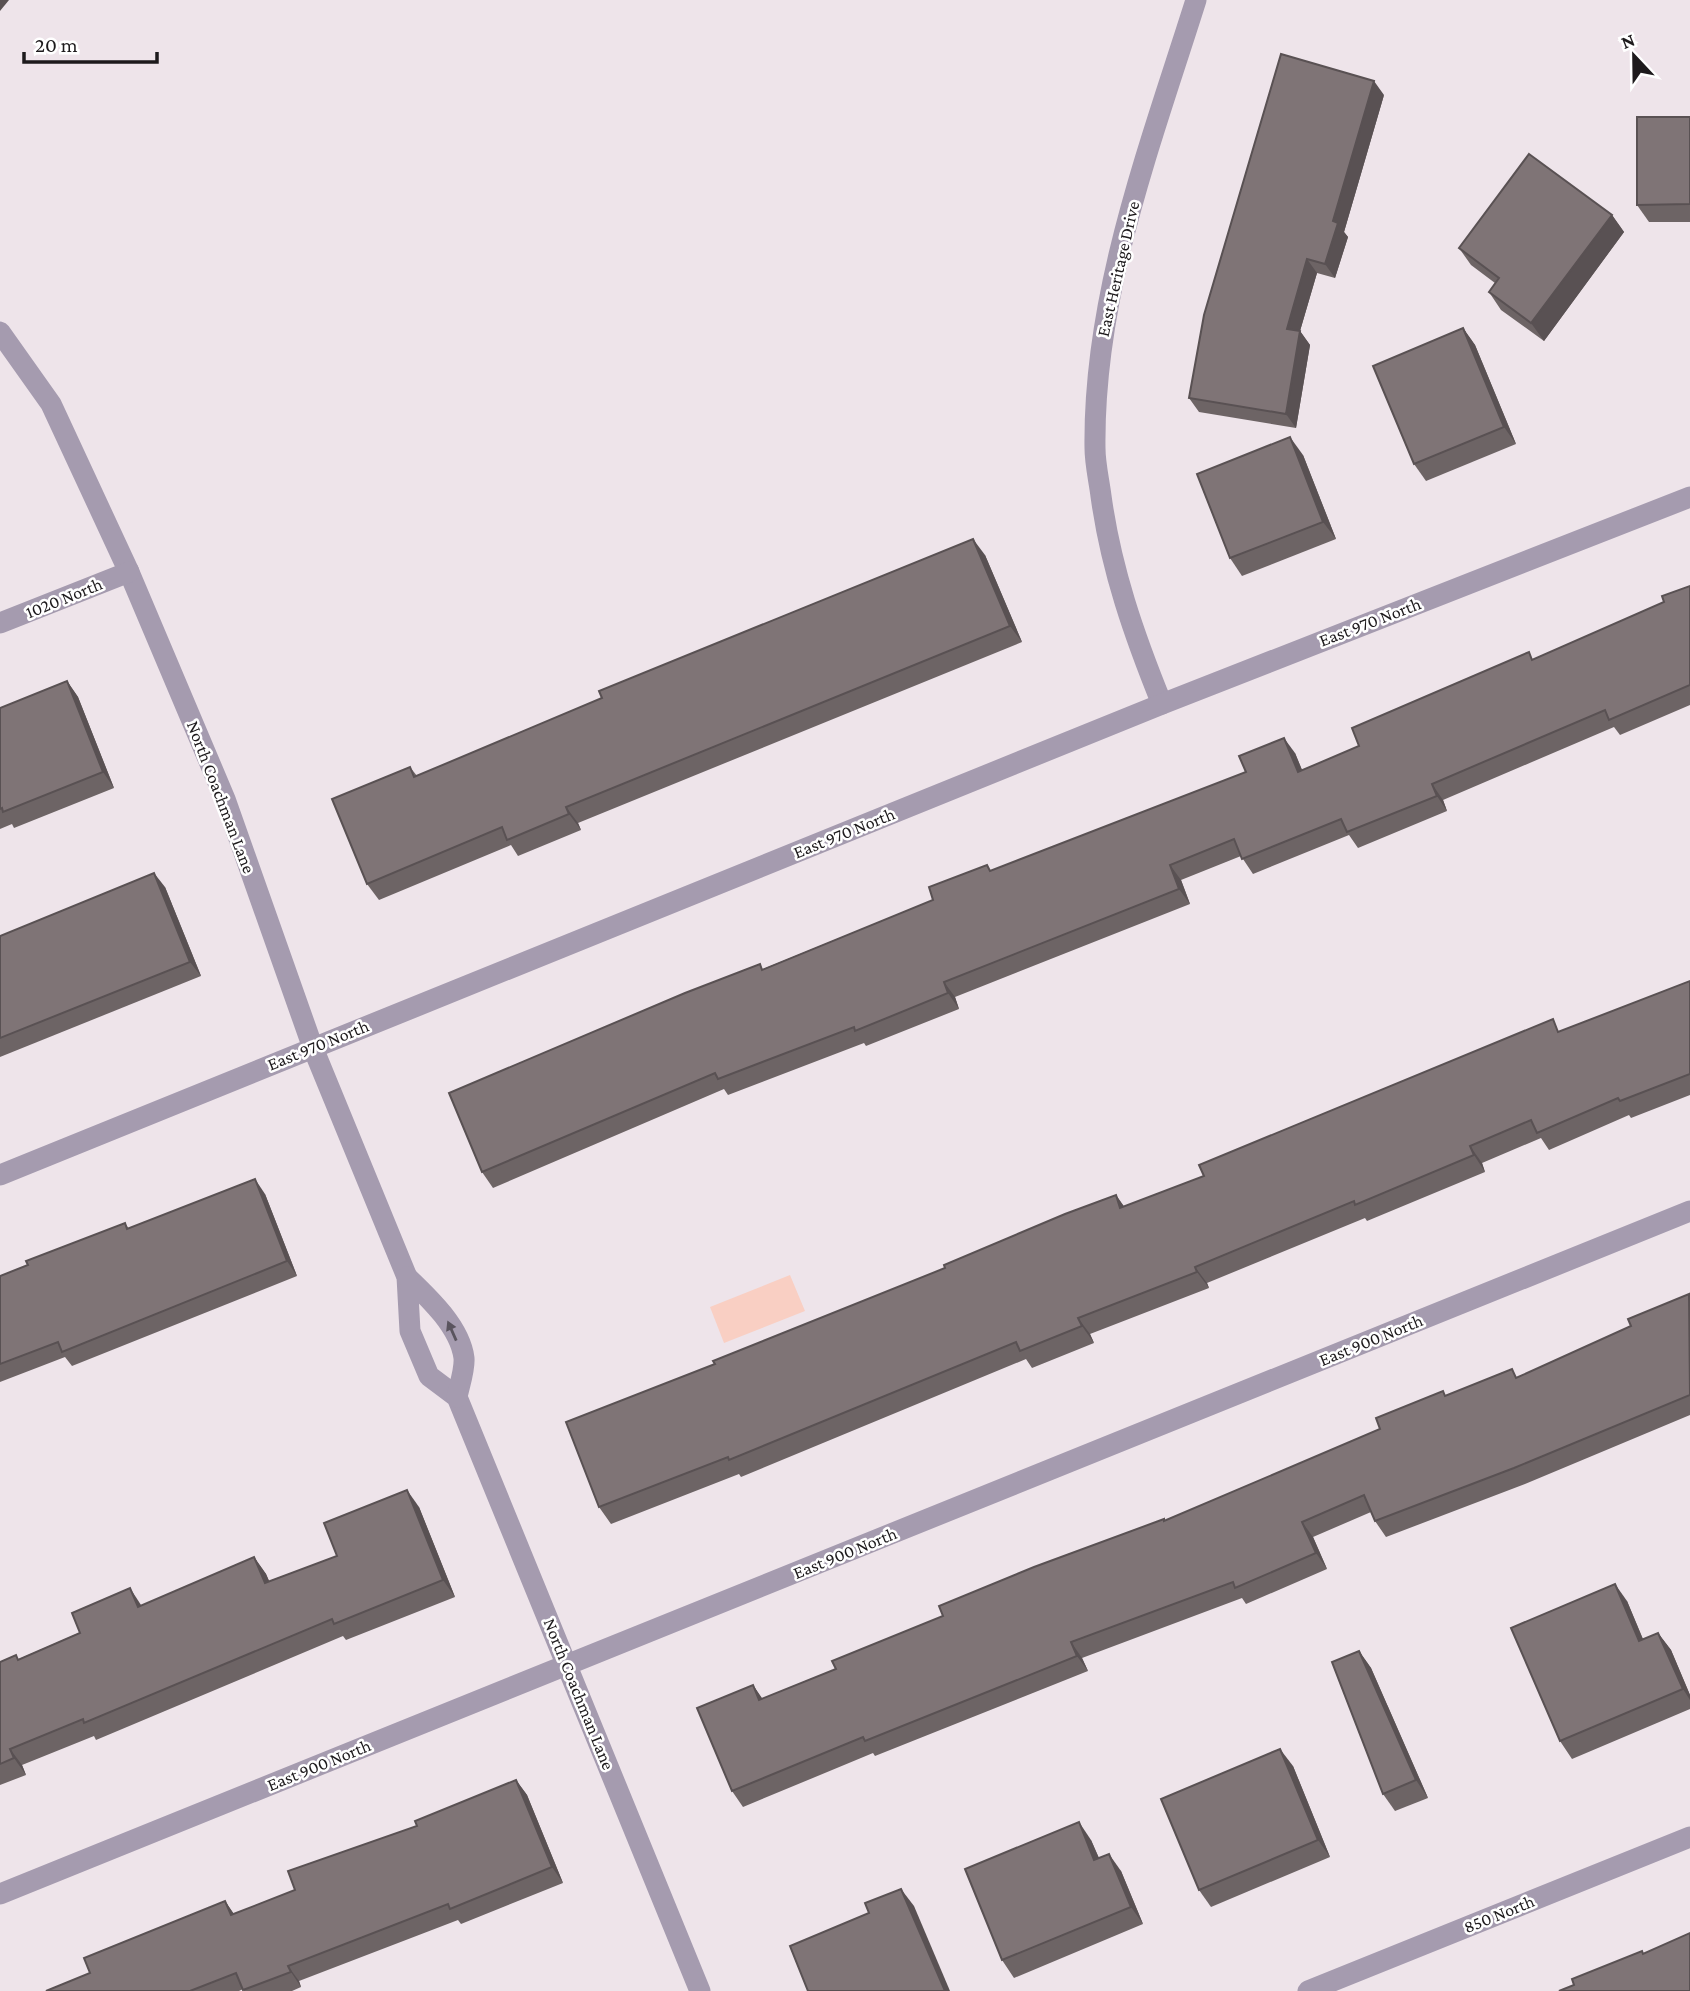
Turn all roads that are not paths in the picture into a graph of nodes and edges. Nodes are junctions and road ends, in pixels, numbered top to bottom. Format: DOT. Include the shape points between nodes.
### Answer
graph roads {
  1 [pos="1196,0"];
  2 [pos="0,332"];
  3 [pos="1690,497"];
  4 [pos="129,572"];
  5 [pos="0,623"];
  6 [pos="1161,704"];
  7 [pos="313,1048"];
  8 [pos="0,1175"];
  9 [pos="1690,1211"];
  10 [pos="407,1278"];
  11 [pos="457,1397"];
  12 [pos="568,1665"];
  13 [pos="1690,1837"];
  14 [pos="0,1894"];
  15 [pos="700,1991"];
  16 [pos="1308,1991"];
  1 -- 6 [label="street, East Heritage Drive" via="1117,257 1101,344 1095,450 1108,548 1132,630"];
  2 -- 4 [label="street, North Coachman Lane" via="51,404"];
  3 -- 6 [label="street, East 970 North"];
  4 -- 5 [label="street, 1020 North"];
  4 -- 7 [label="street, North Coachman Lane" via="225,799"];
  6 -- 7 [label="street, East 970 North"];
  7 -- 8 [label="street, East 970 North"];
  7 -- 10 [label="street, North Coachman Lane"];
  9 -- 12 [label="street, East 900 North"];
  10 -- 11 [label="street, North Coachman Lane" via="410,1331 429,1376"];
  11 -- 10 [label="street, North Coachman Lane, one-way" via="464,1358 458,1343 444,1313"];
  11 -- 12 [label="street, North Coachman Lane"];
  12 -- 14 [label="street, East 900 North"];
  12 -- 15 [label="street, North Coachman Lane"];
  13 -- 16 [label="street, 850 North"];
}
